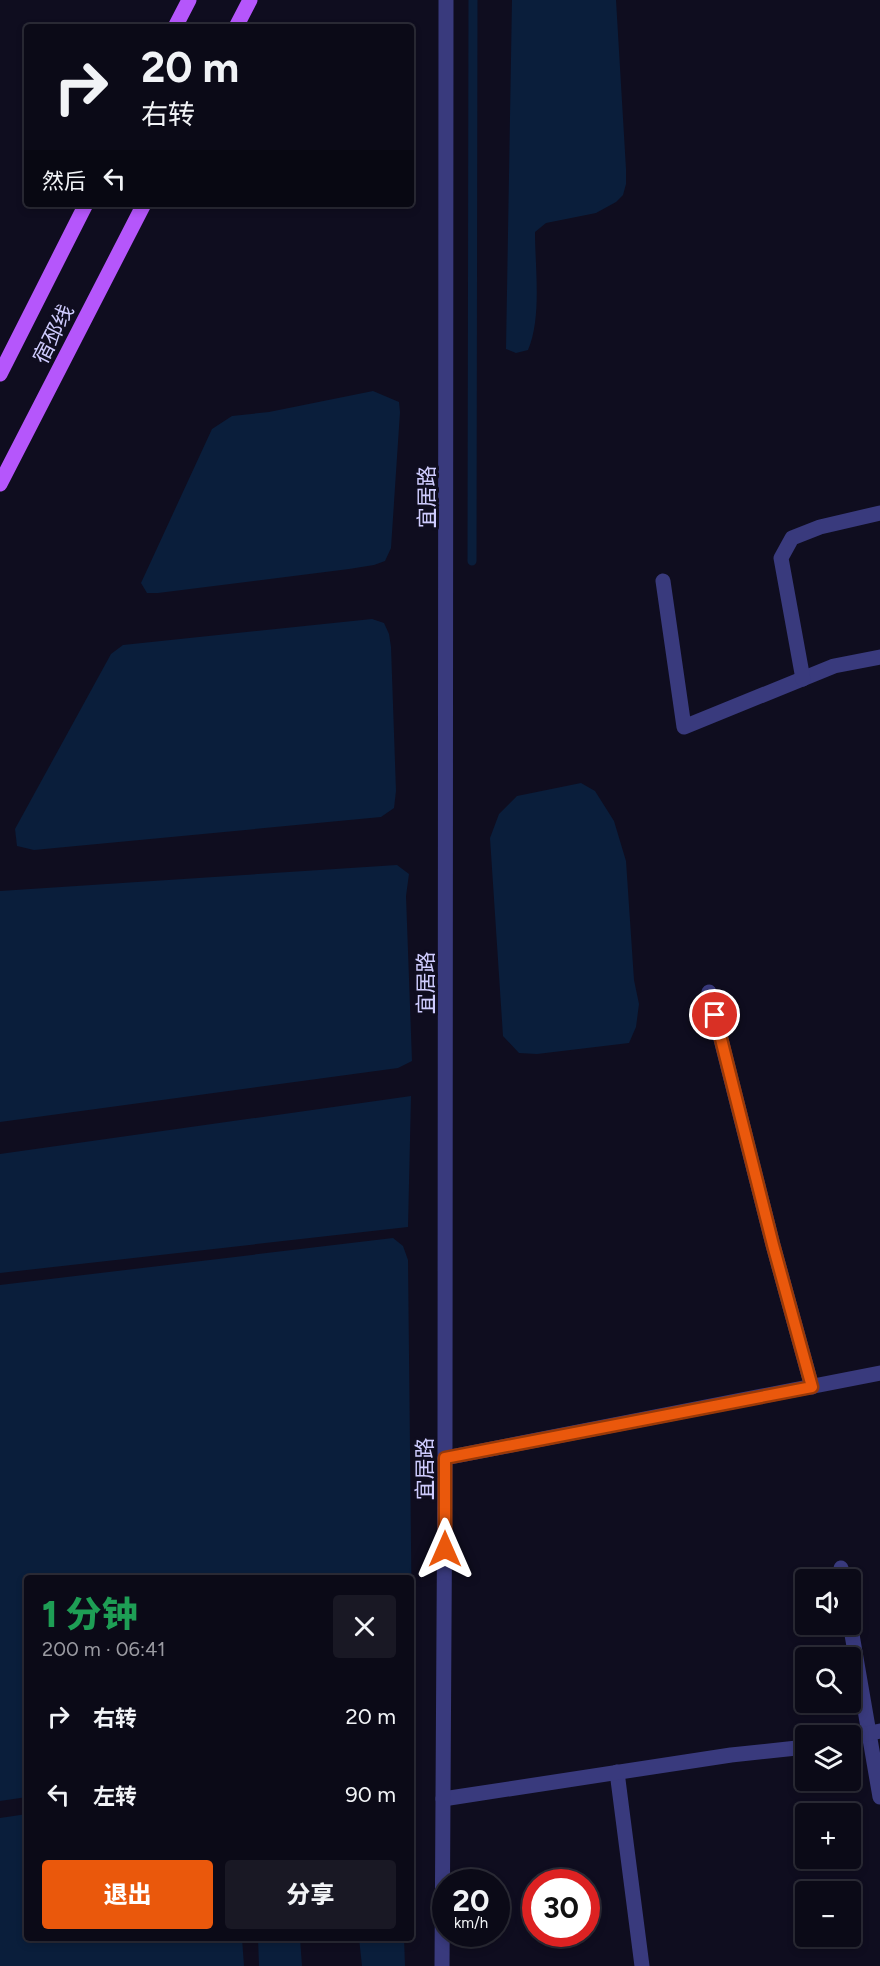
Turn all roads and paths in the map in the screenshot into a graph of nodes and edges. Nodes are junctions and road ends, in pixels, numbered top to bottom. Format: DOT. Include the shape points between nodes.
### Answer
graph roads {
  1 [pos="189,0"];
  2 [pos="250,0"];
  3 [pos="446,0"];
  4 [pos="177,24"];
  5 [pos="238,24"];
  6 [pos="84,207"];
  7 [pos="142,207"];
  8 [pos="0,374"];
  9 [pos="0,484"];
  10 [pos="880,513"];
  11 [pos="663,581"];
  12 [pos="880,657"];
  13 [pos="803,679"];
  14 [pos="710,992"];
  15 [pos="880,1373"];
  16 [pos="812,1387"];
  17 [pos="445,1458"];
  18 [pos="853,1635"];
  19 [pos="875,1732"];
  20 [pos="795,1748"];
  21 [pos="617,1772"];
  22 [pos="880,1797"];
  23 [pos="443,1799"];
  24 [pos="442,1966"];
  25 [pos="642,1966"];
  1 -- 4 [label="main road"];
  2 -- 5 [label="main road"];
  3 -- 17 [label="street, 宜居路"];
  6 -- 8 [label="main road, 宿邳线"];
  7 -- 9 [label="main road, 宿邳线"];
  10 -- 13 [label="street" via="792,538 781,558"];
  11 -- 13 [label="street" via="684,727"];
  12 -- 13 [label="street" via="834,666"];
  14 -- 16 [label="street"];
  15 -- 16 [label="street"];
  16 -- 17 [label="street"];
  17 -- 23 [label="street, 宜居路"];
  18 -- 19 [label="street"];
  19 -- 22 [label="street"];
  20 -- 21 [label="street"];
  21 -- 23 [label="street"];
  21 -- 25 [label="street"];
  23 -- 24 [label="street, 宜居路"];
}
